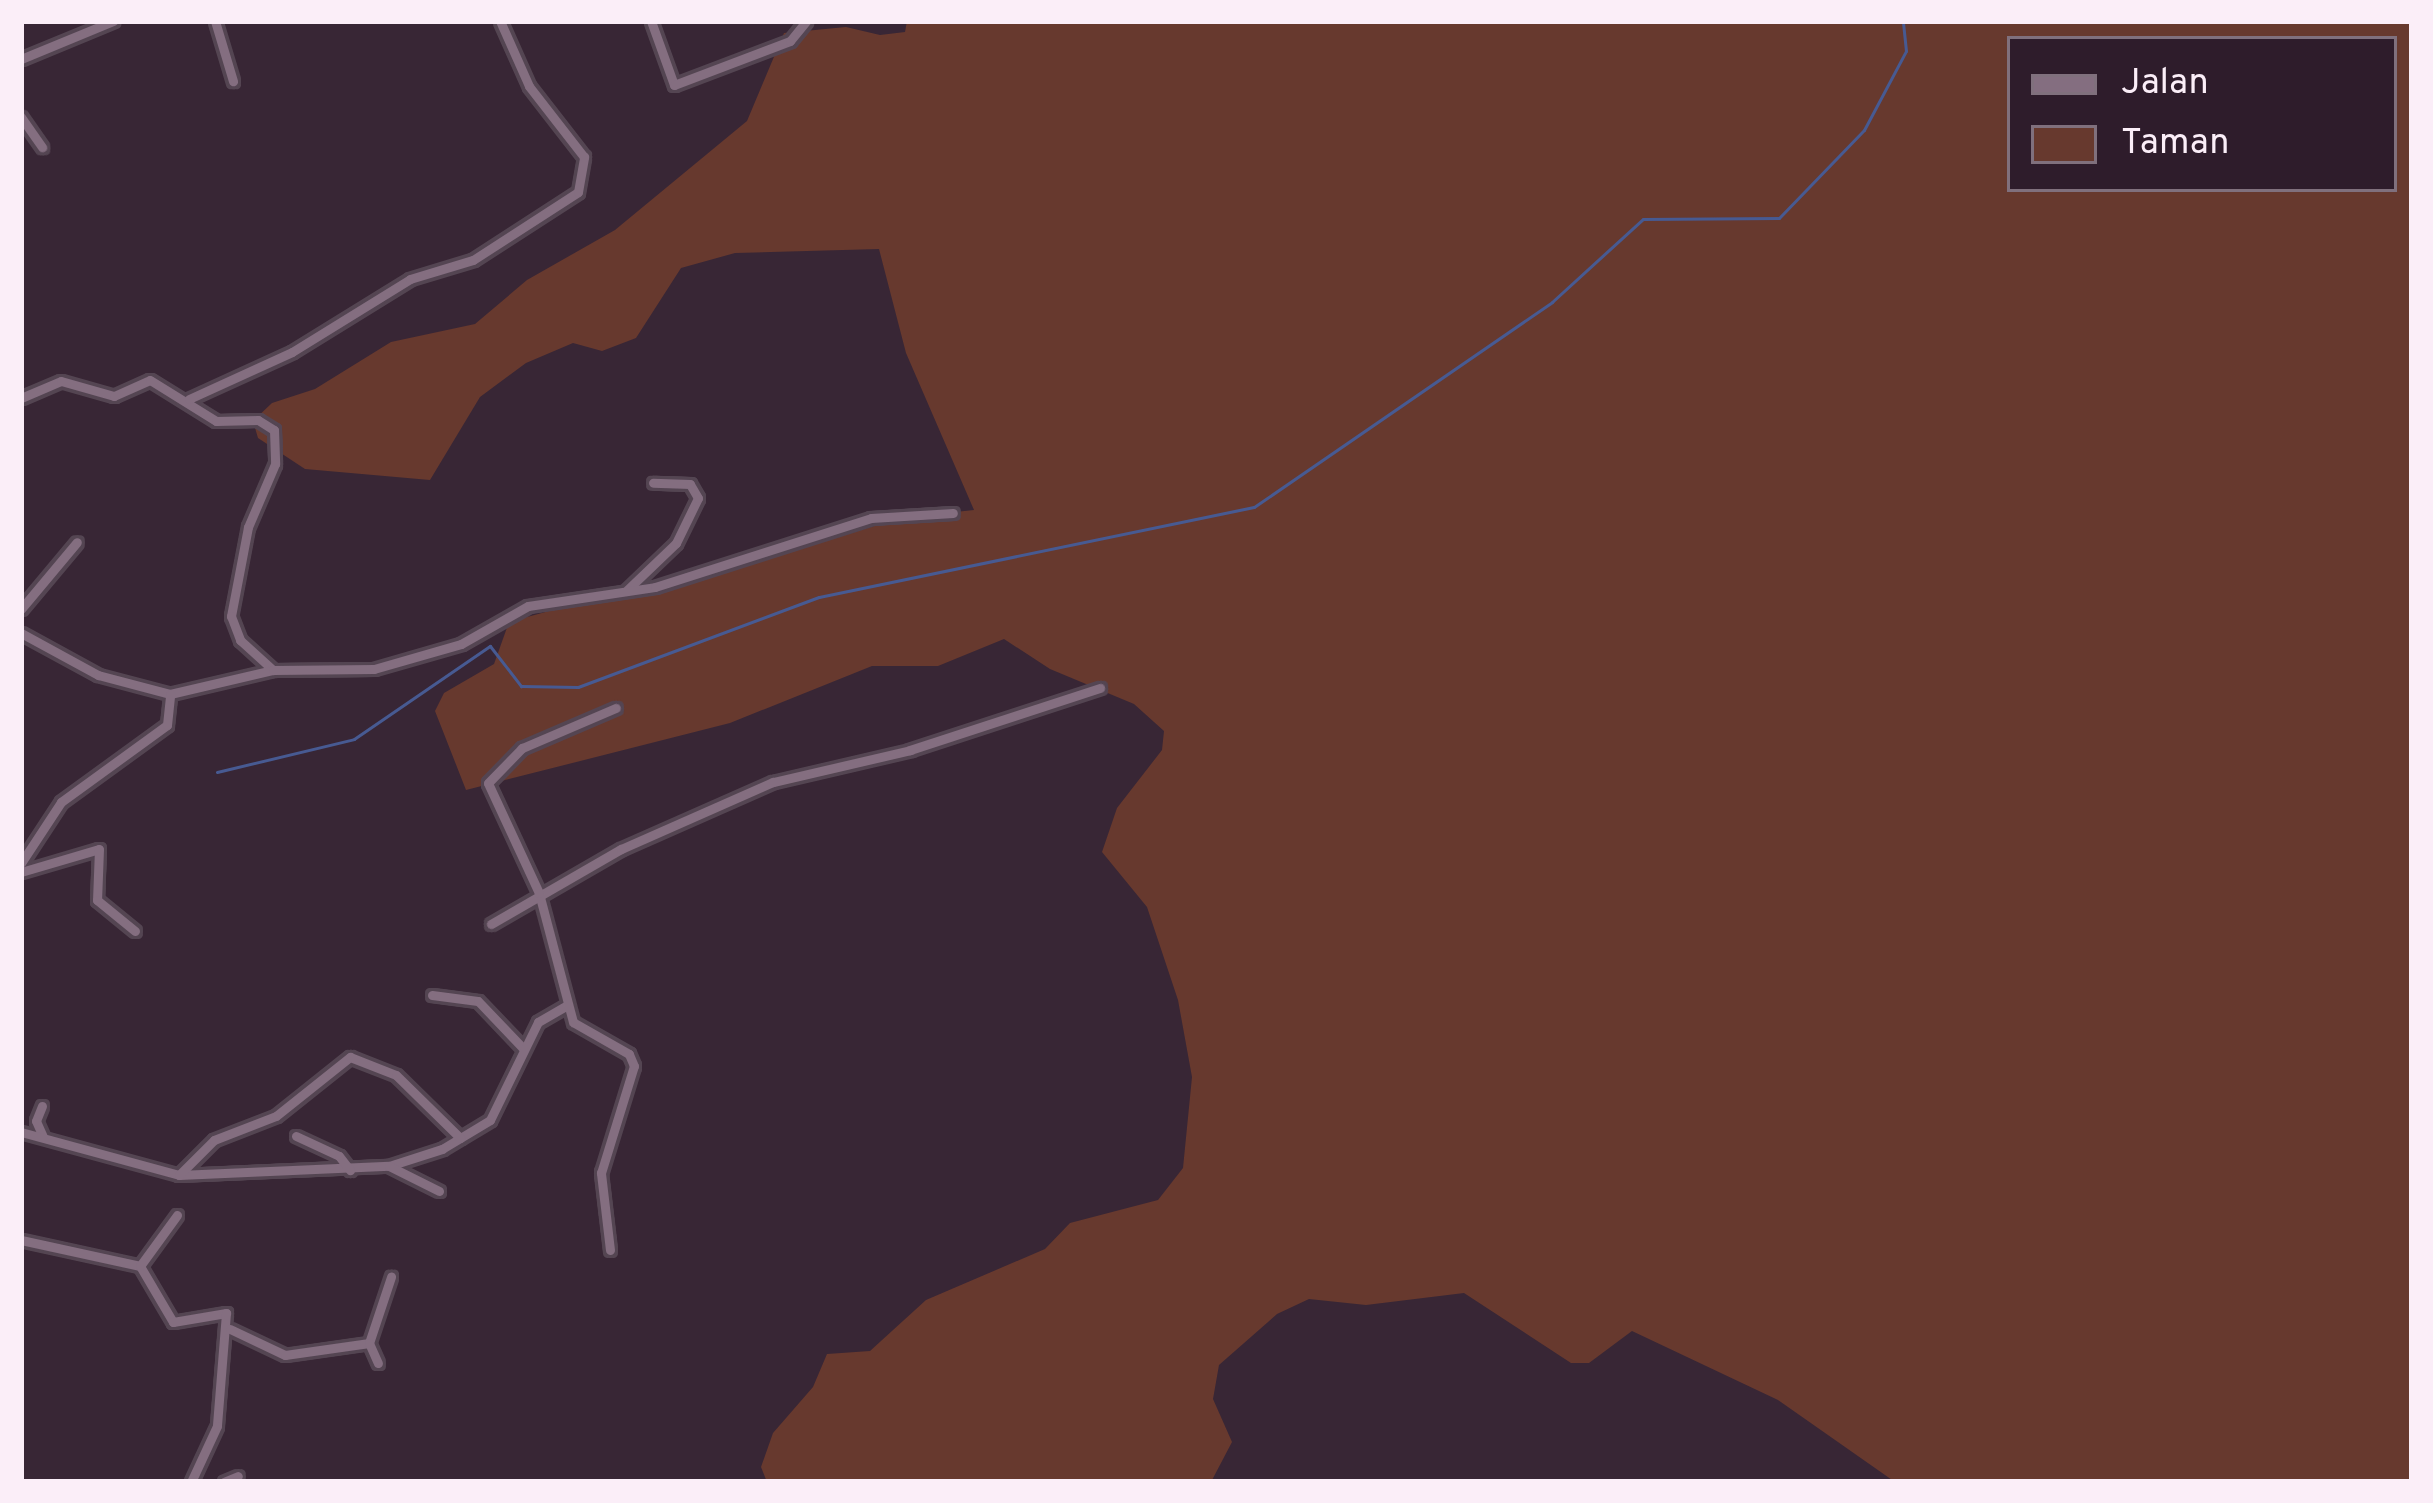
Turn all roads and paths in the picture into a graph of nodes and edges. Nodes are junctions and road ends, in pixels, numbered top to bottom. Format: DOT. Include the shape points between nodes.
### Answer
graph roads {
  1 [pos="113,21"];
  2 [pos="215,21"];
  3 [pos="500,21"];
  4 [pos="651,21"];
  5 [pos="806,21"];
  6 [pos="21,59"];
  7 [pos="233,81"];
  8 [pos="21,117"];
  9 [pos="42,147"];
  10 [pos="21,398"];
  11 [pos="189,399"];
  12 [pos="652,483"];
  13 [pos="953,513"];
  14 [pos="77,542"];
  15 [pos="623,594"];
  16 [pos="21,609"];
  17 [pos="21,633"];
  18 [pos="273,670"];
  19 [pos="1100,688"];
  20 [pos="170,694"];
  21 [pos="616,708"];
  22 [pos="21,863"];
  23 [pos="21,872"];
  24 [pos="539,893"];
  25 [pos="491,924"];
  26 [pos="135,931"];
  27 [pos="432,995"];
  28 [pos="566,1006"];
  29 [pos="522,1047"];
  30 [pos="43,1106"];
  31 [pos="21,1132"];
  32 [pos="296,1136"];
  33 [pos="43,1137"];
  34 [pos="460,1138"];
  35 [pos="101,1143"];
  36 [pos="107,1157"];
  37 [pos="389,1166"];
  38 [pos="350,1170"];
  39 [pos="179,1175"];
  40 [pos="439,1191"];
  41 [pos="177,1215"];
  42 [pos="21,1240"];
  43 [pos="610,1250"];
  44 [pos="140,1266"];
  45 [pos="391,1276"];
  46 [pos="230,1328"];
  47 [pos="369,1343"];
  48 [pos="378,1363"];
  49 [pos="238,1476"];
  50 [pos="191,1482"];
  51 [pos="224,1482"];
  1 -- 6 [label="street"];
  2 -- 7 [label="street"];
  3 -- 11 [label="street" via="529,86 584,158 578,192 473,260 410,279 292,352"];
  4 -- 5 [label="street" via="674,86 790,41"];
  8 -- 9 [label="street"];
  10 -- 11 [label="street" via="61,381 114,397 150,380"];
  11 -- 18 [label="street" via="225,425 258,420 274,430 275,464 248,527 231,616 240,640"];
  12 -- 15 [label="street" via="690,484 694,511 676,543"];
  13 -- 15 [label="street" via="871,518"];
  14 -- 16 [label="street"];
  15 -- 18 [label="street" via="528,606 412,662 316,674"];
  17 -- 20 [label="street" via="98,675"];
  18 -- 20 [label="street"];
  19 -- 24 [label="street" via="910,750 773,782"];
  20 -- 22 [label="street" via="167,725 61,802"];
  21 -- 24 [label="street" via="556,729 491,775 490,794"];
  23 -- 26 [label="street" via="99,849 98,900"];
  24 -- 25 [label="street"];
  24 -- 28 [label="street"];
  27 -- 29 [label="street" via="478,1001"];
  28 -- 29 [label="street" via="538,1022"];
  28 -- 43 [label="street" via="585,1034 629,1054 634,1066 601,1173"];
  29 -- 34 [label="street" via="498,1110"];
  30 -- 33 [label="street" via="36,1121"];
  31 -- 33 [label="street"];
  32 -- 38 [label="street"];
  33 -- 36 [label="street"];
  34 -- 37 [label="street"];
  34 -- 39 [label="street" via="396,1075 350,1057 276,1116 214,1140"];
  35 -- 36 [label="street"];
  36 -- 39 [label="street"];
  37 -- 38 [label="street"];
  37 -- 40 [label="street"];
  38 -- 39 [label="street"];
  41 -- 44 [label="street"];
  42 -- 44 [label="street"];
  44 -- 46 [label="street" via="173,1322 216,1310"];
  45 -- 47 [label="street"];
  46 -- 47 [label="street" via="285,1355"];
  46 -- 50 [label="street" via="217,1426"];
  47 -- 48 [label="street"];
  49 -- 51 [label="street"];
}
